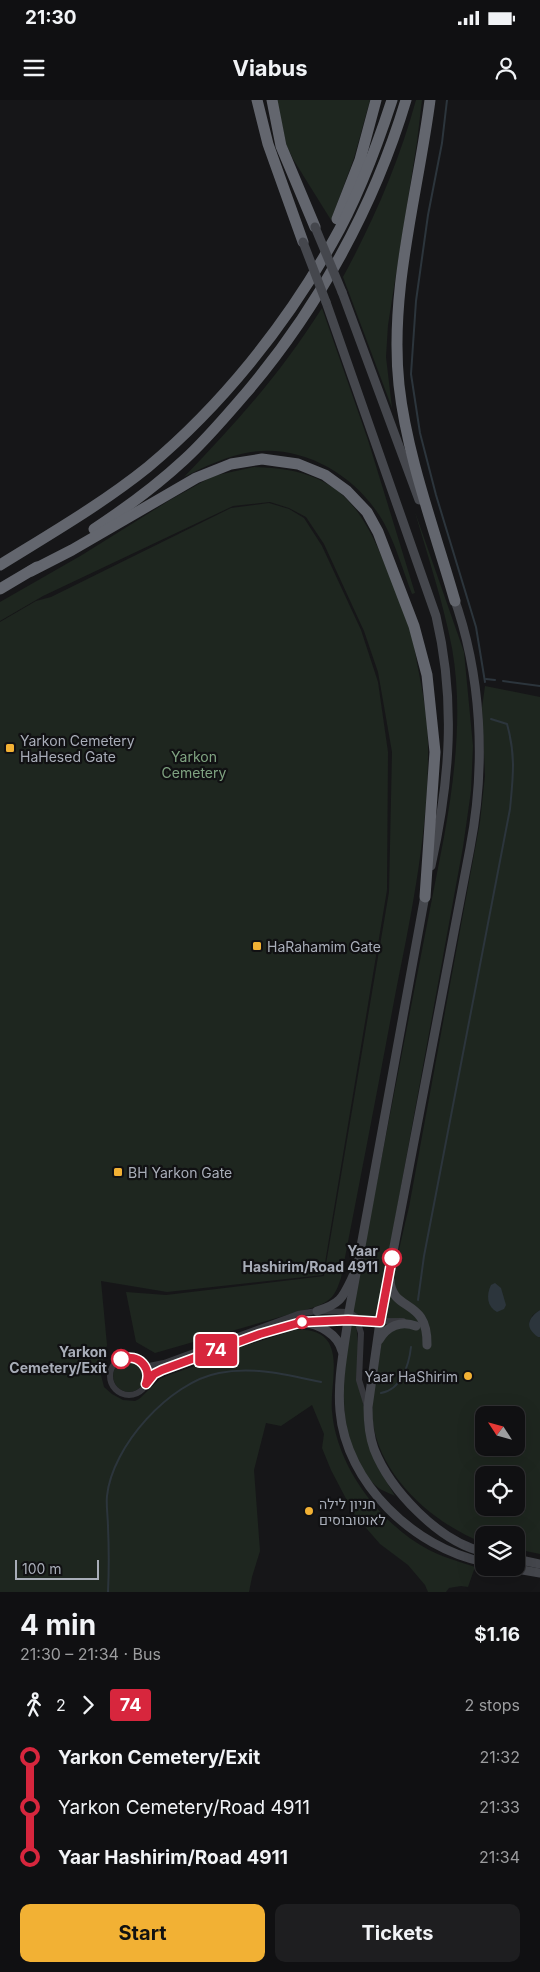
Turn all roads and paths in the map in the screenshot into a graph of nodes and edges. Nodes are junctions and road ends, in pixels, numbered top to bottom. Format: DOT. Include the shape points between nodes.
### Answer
graph roads {
  1 [pos="257,100"];
  2 [pos="272,100"];
  3 [pos="376,100"];
  4 [pos="392,100"];
  5 [pos="406,100"];
  6 [pos="430,100"];
  7 [pos="315,227"];
  8 [pos="303,242"];
  9 [pos="310,279"];
  10 [pos="0,565"];
  11 [pos="31,571"];
  12 [pos="0,589"];
  13 [pos="455,601"];
  14 [pos="425,897"];
  15 [pos="359,1259"];
  16 [pos="390,1270"];
  17 [pos="317,1311"];
  18 [pos="352,1318"];
  19 [pos="302,1322"];
  20 [pos="380,1322"];
  21 [pos="416,1326"];
  22 [pos="427,1344"];
  23 [pos="376,1350"];
  24 [pos="343,1353"];
  25 [pos="142,1362"];
  26 [pos="146,1384"];
  27 [pos="368,1407"];
  28 [pos="475,1548"];
  29 [pos="475,1560"];
  30 [pos="525,1561"];
  31 [pos="540,1564"];
  32 [pos="525,1570"];
  33 [pos="540,1573"];
  1 -- 8 [label="highway" via="268,144"];
  2 -- 7 [label="highway" via="281,146"];
  3 -- 9 [label="highway" via="355,174"];
  4 -- 9 [label="highway" via="356,195"];
  5 -- 11 [label="highway" via="384,164 344,249 318,293 256,381 199,446 151,489"];
  6 -- 13 [label="highway" via="402,279 398,367 406,432"];
  7 -- 13 [label="main road, bridge"];
  8 -- 14 [label="main road, bridge" via="436,616 443,651 449,705 447,775"];
  9 -- 10 [label="highway" via="252,360 170,447 94,506"];
  11 -- 12 [label="highway"];
  11 -- 14 [label="highway" via="196,478 231,464 262,459 298,464 347,490 378,532 414,626 427,675 435,752"];
  13 -- 16 [label="main road" via="474,687 479,746 474,830"];
  14 -- 15 [label="main road"];
  15 -- 17 [label="main road" via="340,1301"];
  15 -- 18 [label="main road"];
  16 -- 20 [label="main road"];
  16 -- 22 [label="main road" via="390,1286 394,1295 423,1319"];
  17 -- 18 [label="street"];
  17 -- 25 [label="street" via="298,1314 164,1364 149,1366"];
  18 -- 19 [label="street"];
  18 -- 20 [label="street"];
  18 -- 24 [label="main road"];
  18 -- 27 [label="street" via="361,1333 359,1380"];
  19 -- 24 [label="main road" via="329,1332 340,1343"];
  19 -- 26 [label="street" via="162,1370"];
  20 -- 21 [label="street" via="401,1320"];
  20 -- 23 [label="main road"];
  21 -- 22 [label="street"];
  21 -- 23 [label="main road" via="400,1324 391,1327 381,1336"];
  23 -- 27 [label="main road"];
  24 -- 29 [label="main road" via="339,1382 341,1417 349,1450 359,1472 372,1491 422,1536 442,1548"];
  25 -- 26 [label="street" via="148,1375"];
  25 -- 26 [label="street" via="132,1357 120,1359 112,1368 111,1382 116,1390 126,1395 138,1393"];
  27 -- 28 [label="main road" via="373,1447 395,1486 442,1531"];
  30 -- 31 [label="main road"];
  32 -- 33 [label="main road"];
}
